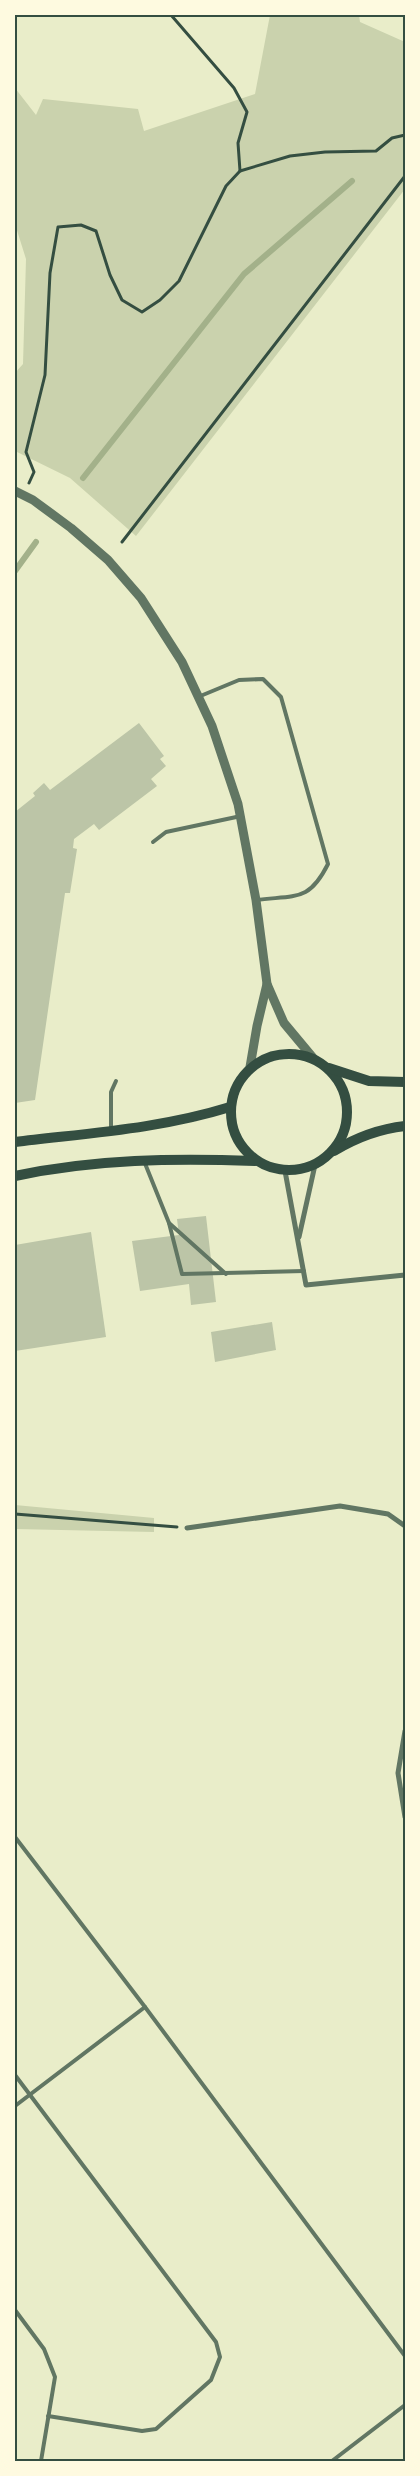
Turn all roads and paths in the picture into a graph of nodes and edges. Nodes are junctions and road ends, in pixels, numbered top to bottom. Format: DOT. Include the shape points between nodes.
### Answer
graph roads {
  1 [pos="171,15"];
  2 [pos="405,135"];
  3 [pos="240,171"];
  4 [pos="405,176"];
  5 [pos="19,493"];
  6 [pos="122,542"];
  7 [pos="198,696"];
  8 [pos="241,816"];
  9 [pos="153,842"];
  10 [pos="256,900"];
  11 [pos="267,984"];
  12 [pos="314,1059"];
  13 [pos="250,1067"];
  14 [pos="328,1067"];
  15 [pos="116,1081"];
  16 [pos="405,1082"];
  17 [pos="230,1107"];
  18 [pos="405,1126"];
  19 [pos="111,1132"];
  20 [pos="15,1142"];
  21 [pos="330,1153"];
  22 [pos="144,1159"];
  23 [pos="255,1161"];
  24 [pos="314,1165"];
  25 [pos="285,1171"];
  26 [pos="15,1176"];
  27 [pos="168,1223"];
  28 [pos="298,1240"];
  29 [pos="304,1271"];
  30 [pos="226,1274"];
  31 [pos="405,1275"];
  32 [pos="15,1514"];
  33 [pos="405,1526"];
  34 [pos="187,1528"];
  35 [pos="405,1731"];
  36 [pos="405,1817"];
  37 [pos="15,1837"];
  38 [pos="145,2007"];
  39 [pos="15,2075"];
  40 [pos="30,2095"];
  41 [pos="15,2106"];
  42 [pos="15,2310"];
  43 [pos="405,2356"];
  44 [pos="405,2405"];
  45 [pos="48,2416"];
  46 [pos="41,2461"];
  47 [pos="332,2461"];
  1 -- 3 [label="path" via="234,88 247,112 238,143"];
  2 -- 3 [label="path" via="392,138 376,151 290,156"];
  3 -- 5 [label="path" via="226,186 179,281 142,312 122,300 96,231 81,225 58,227 50,273 45,375 26,452 34,472"];
  4 -- 6 [label="path"];
  5 -- 7 [label="street" via="83,538 124,576 159,623"];
  7 -- 8 [label="street" via="224,756"];
  7 -- 10 [label="lane" via="239,680 263,678 281,697 328,864 318,884 306,893"];
  8 -- 9 [label="lane" via="166,832"];
  8 -- 10 [label="street"];
  10 -- 11 [label="street"];
  11 -- 12 [label="street" via="284,1023"];
  11 -- 13 [label="street"];
  12 -- 13 [label="main road" via="288,1054 268,1057"];
  12 -- 14 [label="main road"];
  13 -- 17 [label="main road" via="238,1082"];
  14 -- 16 [label="main road" via="369,1082"];
  14 -- 21 [label="main road" via="342,1085 346,1104 342,1136"];
  15 -- 19 [label="lane" via="110,1092"];
  17 -- 19 [label="main road" via="192,1119"];
  17 -- 23 [label="main road" via="235,1138"];
  18 -- 21 [label="main road" via="356,1137"];
  19 -- 20 [label="main road"];
  21 -- 24 [label="main road"];
  22 -- 23 [label="main road"];
  22 -- 26 [label="main road"];
  22 -- 27 [label="lane"];
  23 -- 25 [label="main road"];
  24 -- 25 [label="main road"];
  24 -- 28 [label="street"];
  25 -- 28 [label="street"];
  27 -- 30 [label="lane"];
  27 -- 30 [label="lane" via="182,1274"];
  28 -- 29 [label="street"];
  29 -- 30 [label="lane"];
  29 -- 31 [label="street" via="306,1285"];
  32 -- 34 [label="path"];
  33 -- 34 [label="street" via="388,1514 340,1506"];
  35 -- 36 [label="street" via="398,1773"];
  37 -- 38 [label="lane"];
  38 -- 40 [label="lane"];
  38 -- 43 [label="lane"];
  39 -- 40 [label="lane"];
  40 -- 41 [label="lane"];
  40 -- 45 [label="lane" via="216,2342 220,2357 211,2380 156,2429 142,2432"];
  42 -- 45 [label="lane" via="44,2349 55,2377"];
  44 -- 47 [label="lane"];
  45 -- 46 [label="lane"];
}
